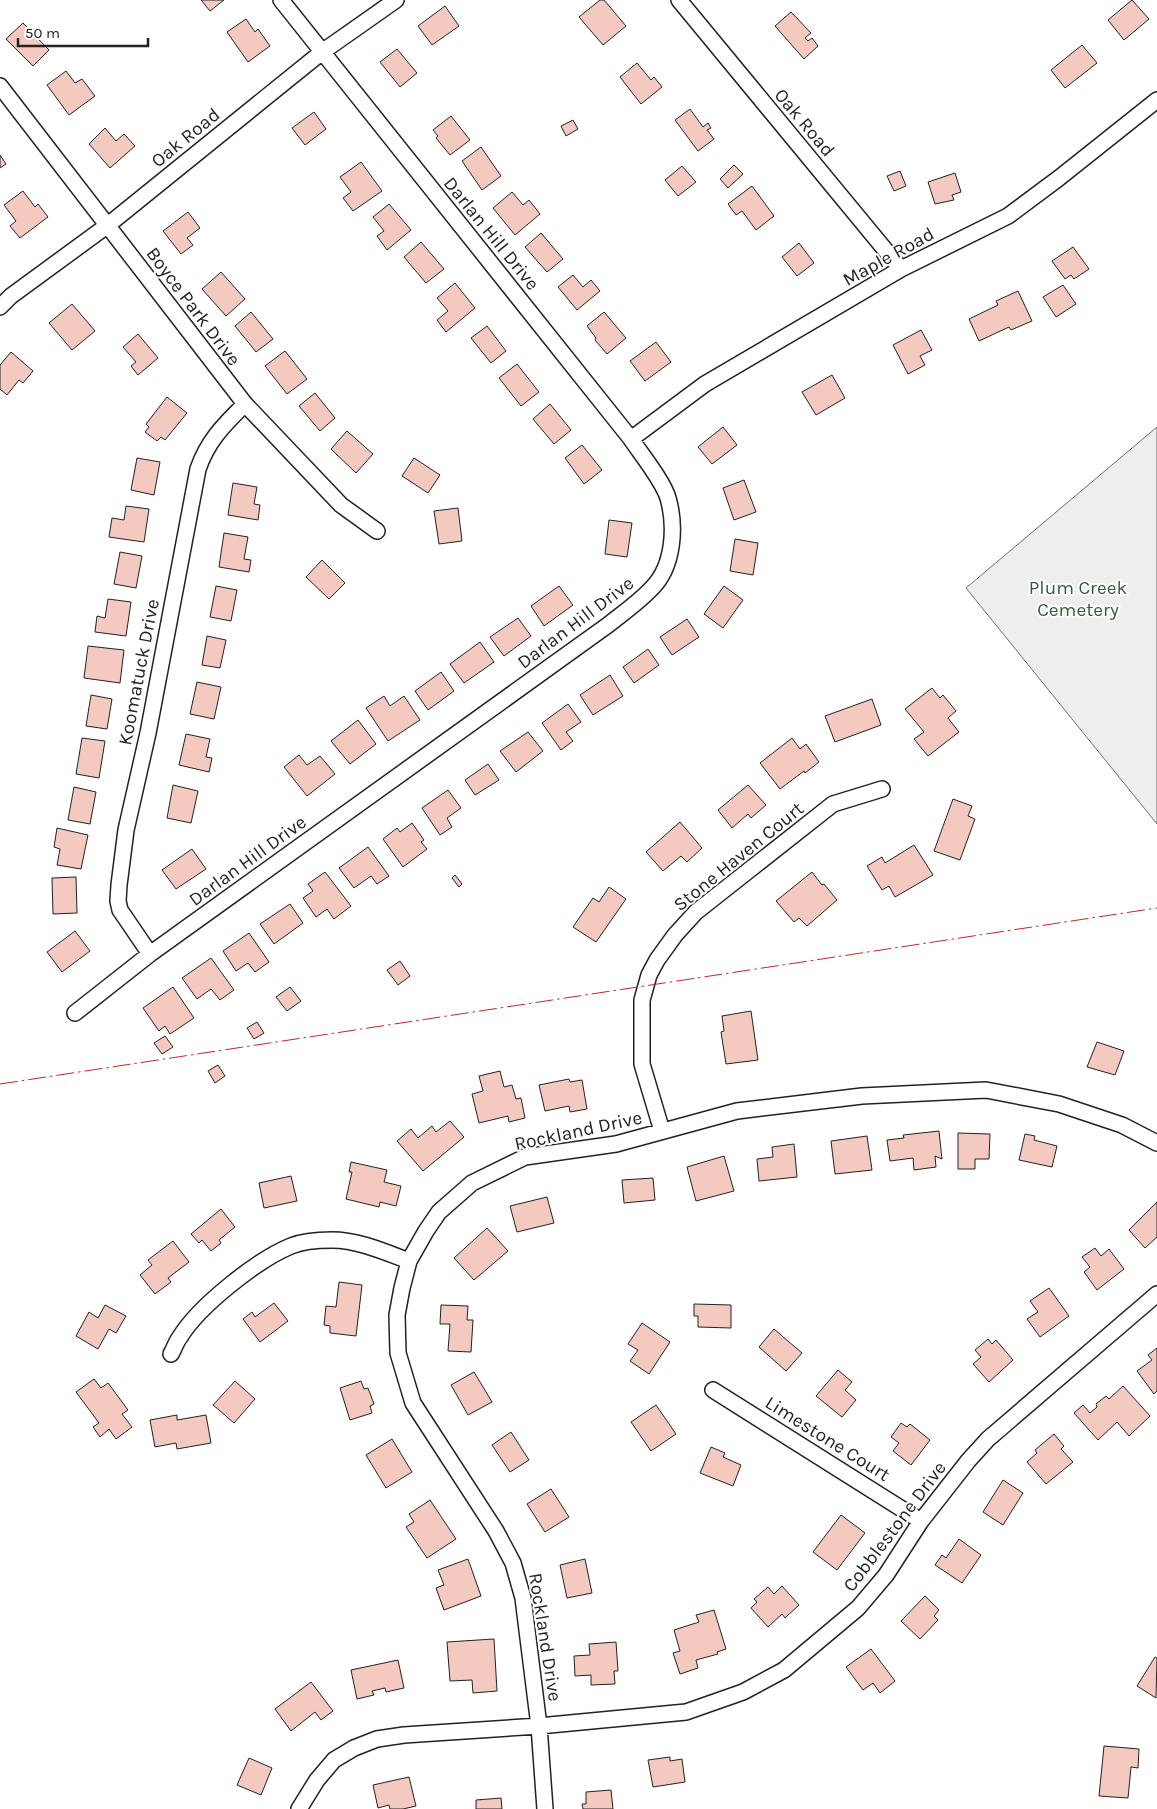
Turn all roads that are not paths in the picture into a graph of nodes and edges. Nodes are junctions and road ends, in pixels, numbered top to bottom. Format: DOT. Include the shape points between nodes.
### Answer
graph roads {
  1 [pos="280,0"];
  2 [pos="396,0"];
  3 [pos="679,0"];
  4 [pos="322,52"];
  5 [pos="0,86"];
  6 [pos="1157,100"];
  7 [pos="108,225"];
  8 [pos="902,269"];
  9 [pos="0,307"];
  10 [pos="245,404"];
  11 [pos="631,440"];
  12 [pos="377,531"];
  13 [pos="882,789"];
  14 [pos="150,954"];
  15 [pos="76,1013"];
  16 [pos="662,1131"];
  17 [pos="1157,1143"];
  18 [pos="409,1261"];
  19 [pos="1157,1294"];
  20 [pos="171,1354"];
  21 [pos="713,1390"];
  22 [pos="921,1521"];
  23 [pos="539,1726"];
  24 [pos="299,1809"];
  25 [pos="545,1809"];
  1 -- 4 [label="street, Darlan Hill Drive"];
  2 -- 4 [label="street, Oak Road"];
  3 -- 8 [label="street, Oak Road"];
  4 -- 7 [label="street, Oak Road"];
  4 -- 11 [label="street, Darlan Hill Drive"];
  5 -- 7 [label="street, Boyce Park Drive"];
  6 -- 8 [label="street, Maple Road" via="1008,216"];
  7 -- 9 [label="street, Oak Road"];
  7 -- 10 [label="street, Boyce Park Drive"];
  8 -- 11 [label="street, Maple Road" via="705,384"];
  10 -- 12 [label="street, Boyce Park Drive" via="341,504"];
  10 -- 14 [label="street, Koomatuck Drive" via="219,430 198,468 148,733 126,830 118,901 120,910"];
  11 -- 14 [label="street, Darlan Hill Drive" via="668,496 672,520 671,549 654,587 608,625"];
  13 -- 16 [label="street, Stone Haven Court" via="833,804 696,912 657,960 642,1000 642,1064"];
  14 -- 15 [label="street, Darlan Hill Drive"];
  16 -- 17 [label="street, Rockland Drive" via="747,1110 862,1096 986,1090 1059,1104 1122,1126"];
  16 -- 18 [label="street, Rockland Drive" via="616,1144 525,1158 472,1183 438,1212"];
  18 -- 20 [label="street" via="364,1245 334,1240 309,1241 292,1246 243,1275 196,1316"];
  18 -- 23 [label="street, Rockland Drive" via="397,1315 398,1353 413,1402 513,1563 523,1598"];
  19 -- 22 [label="street, Cobblestone Drive" via="988,1439"];
  21 -- 22 [label="street, Limestone Court"];
  22 -- 23 [label="street, Cobblestone Drive" via="886,1575 858,1608 784,1670 743,1692 686,1712"];
  23 -- 24 [label="street, Cobblestone Drive" via="378,1739 334,1760"];
  23 -- 25 [label="street, Rockland Drive"];
}
